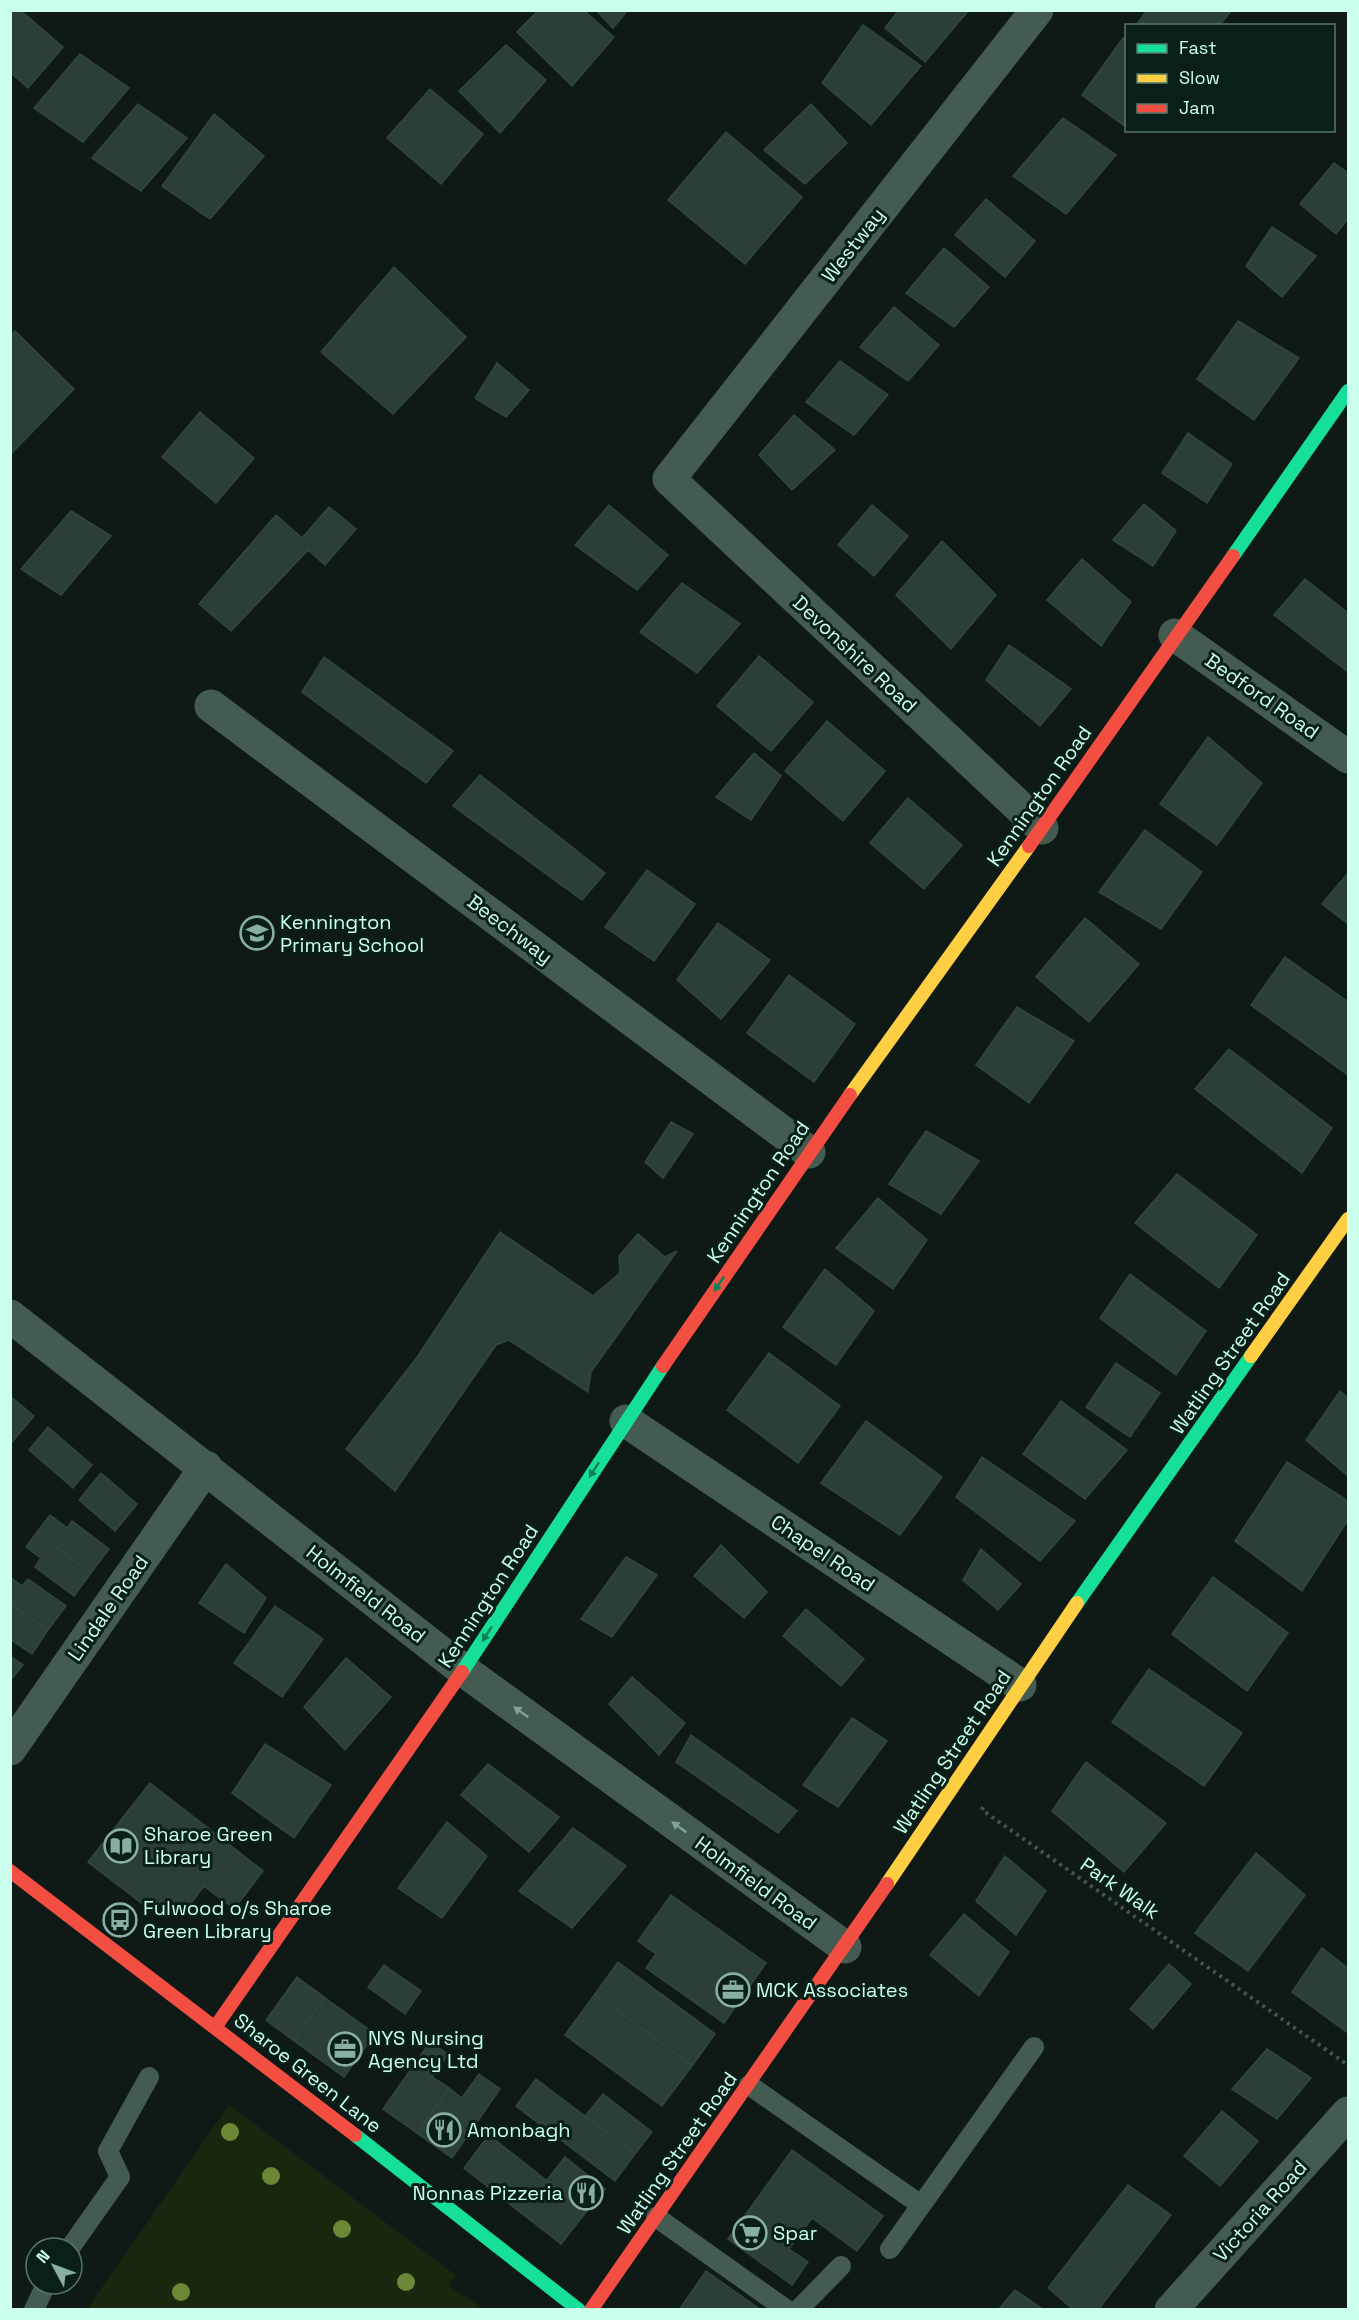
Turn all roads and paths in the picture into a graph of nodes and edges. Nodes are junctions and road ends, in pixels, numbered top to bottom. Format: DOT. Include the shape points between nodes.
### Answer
graph roads {
  1 [pos="1037,10"];
  2 [pos="1348,391"];
  3 [pos="669,479"];
  4 [pos="1175,635"];
  5 [pos="211,706"];
  6 [pos="1348,757"];
  7 [pos="1042,828"];
  8 [pos="809,1152"];
  9 [pos="1348,1219"];
  10 [pos="10,1316"];
  11 [pos="626,1421"];
  12 [pos="206,1467"];
  13 [pos="463,1670"];
  14 [pos="1020,1685"];
  15 [pos="10,1749"];
  16 [pos="986,1799"];
  17 [pos="10,1871"];
  18 [pos="845,1947"];
  19 [pos="216,2026"];
  20 [pos="1034,2047"];
  21 [pos="1348,2065"];
  22 [pos="149,2077"];
  23 [pos="749,2085"];
  24 [pos="1348,2113"];
  25 [pos="921,2205"];
  26 [pos="656,2217"];
  27 [pos="78,2236"];
  28 [pos="890,2250"];
  29 [pos="841,2266"];
  30 [pos="40,2296"];
  31 [pos="34,2310"];
  32 [pos="579,2310"];
  33 [pos="591,2310"];
  34 [pos="787,2310"];
  35 [pos="798,2310"];
  36 [pos="1171,2310"];
  1 -- 3 [label="street, Westway"];
  2 -- 4 [label="street, Kennington Road"];
  3 -- 7 [label="street, Devonshire Road"];
  4 -- 6 [label="street, Bedford Road"];
  4 -- 7 [label="street, Kennington Road"];
  5 -- 8 [label="street, Beechway"];
  7 -- 8 [label="street, Kennington Road"];
  8 -- 11 [label="street, Kennington Road, one-way"];
  9 -- 14 [label="street, Watling Street Road"];
  10 -- 12 [label="street, Holmfield Road"];
  11 -- 13 [label="street, Kennington Road, one-way"];
  11 -- 14 [label="street, Chapel Road"];
  12 -- 13 [label="street, Holmfield Road"];
  12 -- 15 [label="street, Lindale Road"];
  18 -- 13 [label="street, Holmfield Road, one-way"];
  13 -- 19 [label="street, Kennington Road"];
  14 -- 18 [label="street, Watling Street Road"];
  16 -- 21 [label="path, Park Walk" via="982,1810"];
  17 -- 19 [label="street, Sharoe Green Lane"];
  18 -- 23 [label="street, Watling Street Road"];
  19 -- 32 [label="street, Sharoe Green Lane"];
  20 -- 25 [label="lane"];
  22 -- 27 [label="lane" via="108,2151 120,2177"];
  23 -- 25 [label="lane"];
  23 -- 26 [label="street, Watling Street Road"];
  24 -- 36 [label="street, Victoria Road"];
  25 -- 28 [label="lane"];
  26 -- 33 [label="street, Watling Street Road"];
  26 -- 34 [label="lane"];
  29 -- 35 [label="lane"];
  30 -- 31 [label="lane"];
}
